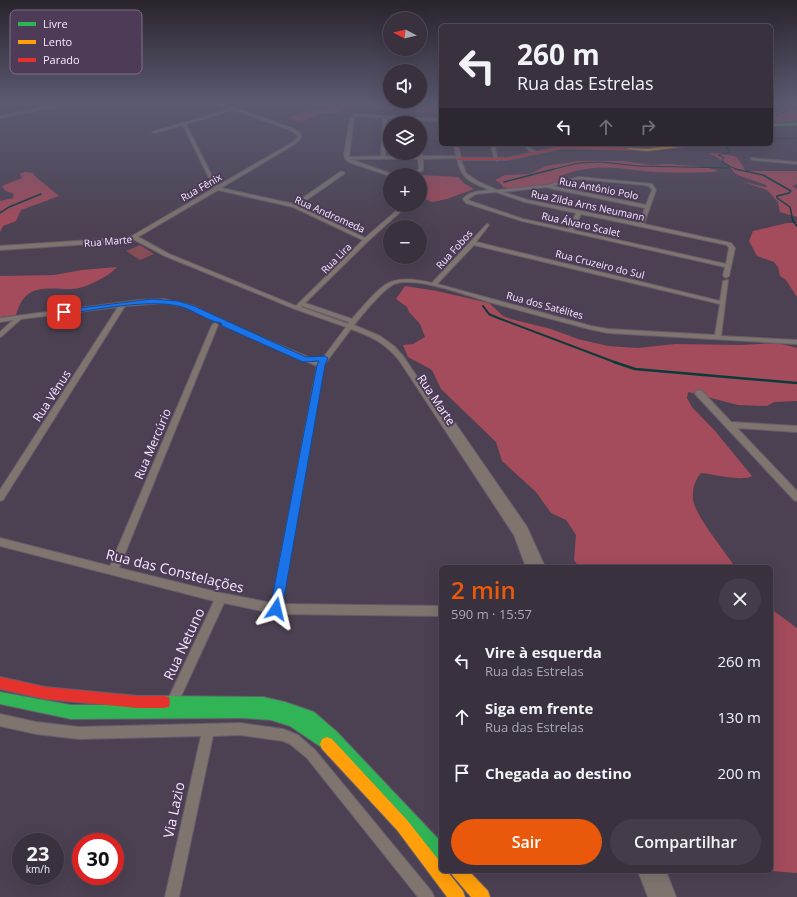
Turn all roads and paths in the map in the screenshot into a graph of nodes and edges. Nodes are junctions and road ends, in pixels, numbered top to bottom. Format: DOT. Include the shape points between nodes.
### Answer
graph roads {
  1 [pos="194,145"];
  2 [pos="291,145"];
  3 [pos="348,145"];
  4 [pos="456,146"];
  5 [pos="493,146"];
  6 [pos="556,146"];
  7 [pos="596,146"];
  8 [pos="669,146"];
  9 [pos="685,146"];
  10 [pos="627,147"];
  11 [pos="531,149"];
  12 [pos="383,157"];
  13 [pos="347,158"];
  14 [pos="427,158"];
  15 [pos="456,158"];
  16 [pos="496,158"];
  17 [pos="752,159"];
  18 [pos="797,163"];
  19 [pos="342,173"];
  20 [pos="383,173"];
  21 [pos="547,186"];
  22 [pos="216,188"];
  23 [pos="496,190"];
  24 [pos="295,206"];
  25 [pos="648,207"];
  26 [pos="398,212"];
  27 [pos="579,212"];
  28 [pos="487,225"];
  29 [pos="641,226"];
  30 [pos="570,231"];
  31 [pos="134,237"];
  32 [pos="366,240"];
  33 [pos="473,243"];
  34 [pos="0,248"];
  35 [pos="729,266"];
  36 [pos="433,285"];
  37 [pos="722,303"];
  38 [pos="122,305"];
  39 [pos="299,306"];
  40 [pos="20,317"];
  41 [pos="0,320"];
  42 [pos="220,323"];
  43 [pos="352,324"];
  44 [pos="0,335"];
  45 [pos="718,336"];
  46 [pos="797,342"];
  47 [pos="323,362"];
  48 [pos="699,393"];
  49 [pos="729,426"];
  50 [pos="797,429"];
  51 [pos="0,497"];
  52 [pos="797,497"];
  53 [pos="0,542"];
  54 [pos="531,565"];
  55 [pos="539,565"];
  56 [pos="113,571"];
  57 [pos="221,598"];
  58 [pos="276,609"];
  59 [pos="439,611"];
  60 [pos="0,683"];
  61 [pos="0,698"];
  62 [pos="172,701"];
  63 [pos="0,720"];
  64 [pos="208,729"];
  65 [pos="439,851"];
  66 [pos="460,873"];
  67 [pos="646,873"];
  68 [pos="660,873"];
  69 [pos="172,897"];
  70 [pos="427,897"];
  71 [pos="457,897"];
  72 [pos="482,897"];
  73 [pos="654,897"];
  74 [pos="669,897"];
  1 -- 22 [label="street"];
  2 -- 22 [label="street, Rua Fênix"];
  3 -- 13 [label="street"];
  4 -- 15 [label="street, Rua Zilda Arns Neumann"];
  5 -- 16 [label="street"];
  6 -- 11 [label="main road"];
  7 -- 10 [label="main road"];
  8 -- 10 [label="main road"];
  9 -- 10 [label="main road" via="660,149"];
  11 -- 16 [label="main road" via="507,159"];
  12 -- 13 [label="street"];
  13 -- 20 [label="street"];
  14 -- 15 [label="street"];
  15 -- 16 [label="main road"];
  15 -- 23 [label="street, Rua Zilda Arns Neumann" via="466,176"];
  17 -- 18 [label="street"];
  19 -- 24 [label="street"];
  21 -- 23 [label="street"];
  21 -- 25 [label="street, Rua Antônio Polo"];
  21 -- 25 [label="street" via="579,178 650,185 654,190"];
  22 -- 24 [label="street, Rua Andromeda"];
  22 -- 31 [label="street, Rua Fênix"];
  23 -- 27 [label="street, Rua Zilda Arns Neumann" via="527,201"];
  23 -- 30 [label="street, Rua Álvaro Scalet" via="472,194 466,197 466,201 507,216"];
  24 -- 32 [label="street, Rua Andromeda"];
  25 -- 29 [label="street"];
  26 -- 32 [label="street, Rua Lira"];
  27 -- 29 [label="street, Rua Zilda Arns Neumann"];
  27 -- 30 [label="street"];
  28 -- 33 [label="street, Rua Fobos"];
  29 -- 35 [label="street, Rua Zilda Arns Neumann" via="729,244 732,248"];
  30 -- 35 [label="street, Rua Álvaro Scalet"];
  31 -- 34 [label="street, Rua Marte"];
  31 -- 39 [label="street, Rua Marte" via="167,255"];
  32 -- 39 [label="street, Rua Lira"];
  33 -- 36 [label="street, Rua Fobos"];
  33 -- 37 [label="street, Rua Cruzeiro do Sul"];
  35 -- 37 [label="street"];
  36 -- 43 [label="street, Rua dos Satélites" via="404,281 391,283"];
  36 -- 45 [label="street, Rua dos Satélites" via="600,329"];
  37 -- 45 [label="street"];
  38 -- 40 [label="street"];
  38 -- 42 [label="street" via="152,301 178,303 192,307"];
  38 -- 51 [label="street, Rua Vênus"];
  39 -- 43 [label="street, Rua Marte"];
  40 -- 41 [label="street"];
  40 -- 44 [label="street"];
  42 -- 47 [label="street" via="306,360"];
  42 -- 56 [label="street, Rua Mercúrio"];
  43 -- 47 [label="street, Rua dos Satélites"];
  43 -- 54 [label="street, Rua Marte" via="378,337 402,358 518,533"];
  43 -- 55 [label="street, Rua Marte" via="386,337 402,350 524,530"];
  45 -- 46 [label="street, Rua dos Satélites"];
  47 -- 58 [label="street"];
  48 -- 49 [label="street"];
  49 -- 50 [label="street"];
  49 -- 52 [label="street"];
  53 -- 56 [label="street, Rua das Constelações"];
  56 -- 57 [label="street, Rua das Constelações"];
  57 -- 58 [label="street, Rua das Constelações"];
  57 -- 62 [label="street, Rua Netuno"];
  58 -- 59 [label="street, Rua das Constelações"];
  60 -- 62 [label="main road" via="45,693 138,702"];
  61 -- 71 [label="main road" via="72,712 242,711 288,717 325,742 355,773 402,825"];
  62 -- 65 [label="main road" via="263,703 285,708 309,718 332,737"];
  63 -- 64 [label="street" via="36,728 79,733"];
  64 -- 69 [label="street, Via Lazio"];
  64 -- 70 [label="street" via="240,729 294,739 310,754"];
  66 -- 72 [label="main road"];
  67 -- 73 [label="street"];
  68 -- 74 [label="street"];
}
